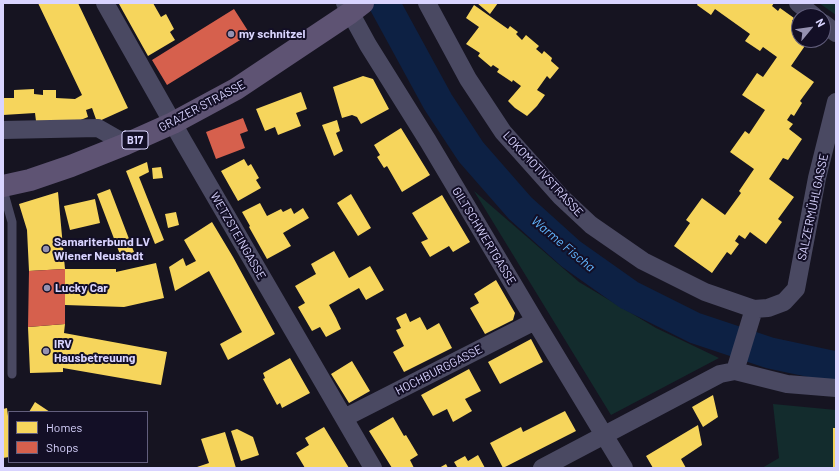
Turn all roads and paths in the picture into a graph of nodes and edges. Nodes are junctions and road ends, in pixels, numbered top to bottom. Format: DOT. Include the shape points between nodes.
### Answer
graph roads {
  1 [pos="105,3"];
  2 [pos="427,3"];
  3 [pos="353,6"];
  4 [pos="836,102"];
  5 [pos="173,123"];
  6 [pos="3,130"];
  7 [pos="126,144"];
  8 [pos="3,186"];
  9 [pos="3,190"];
  10 [pos="796,288"];
  11 [pos="754,309"];
  12 [pos="535,321"];
  13 [pos="737,364"];
  14 [pos="12,374"];
  15 [pos="836,388"];
  16 [pos="344,418"];
  17 [pos="605,435"];
  18 [pos="373,468"];
  19 [pos="542,468"];
  20 [pos="624,468"];
  1 -- 5 [label="street, WETZSTEINGASSE"];
  2 -- 11 [label="street, LOKOMOTIVSTRASSE" via="468,80 503,132 560,197 591,225 643,261 705,292"];
  3 -- 5 [label="main road, GRAZER STRASSE / B17" via="236,89"];
  3 -- 12 [label="street, GILTSCHWERTGASSE" via="363,36"];
  4 -- 10 [label="street, SALZERMÜHLGASSE" via="817,178"];
  5 -- 7 [label="main road, GRAZER STRASSE / B17"];
  5 -- 16 [label="street, WETZSTEINGASSE"];
  6 -- 7 [label="street" via="98,128"];
  7 -- 8 [label="main road, GRAZER STRASSE / B17" via="30,180"];
  9 -- 14 [label="lane" via="12,222"];
  10 -- 11 [label="street, LOKOMOTIVSTRASSE" via="784,302 768,308"];
  11 -- 13 [label="street"];
  12 -- 16 [label="street, HOCHBURGGASSE"];
  12 -- 17 [label="street, GILTSCHWERTGASSE"];
  13 -- 15 [label="street" via="787,384"];
  13 -- 17 [label="street"];
  16 -- 18 [label="street, WETZSTEINGASSE"];
  17 -- 19 [label="street"];
  17 -- 20 [label="street, GILTSCHWERTGASSE"];
}
